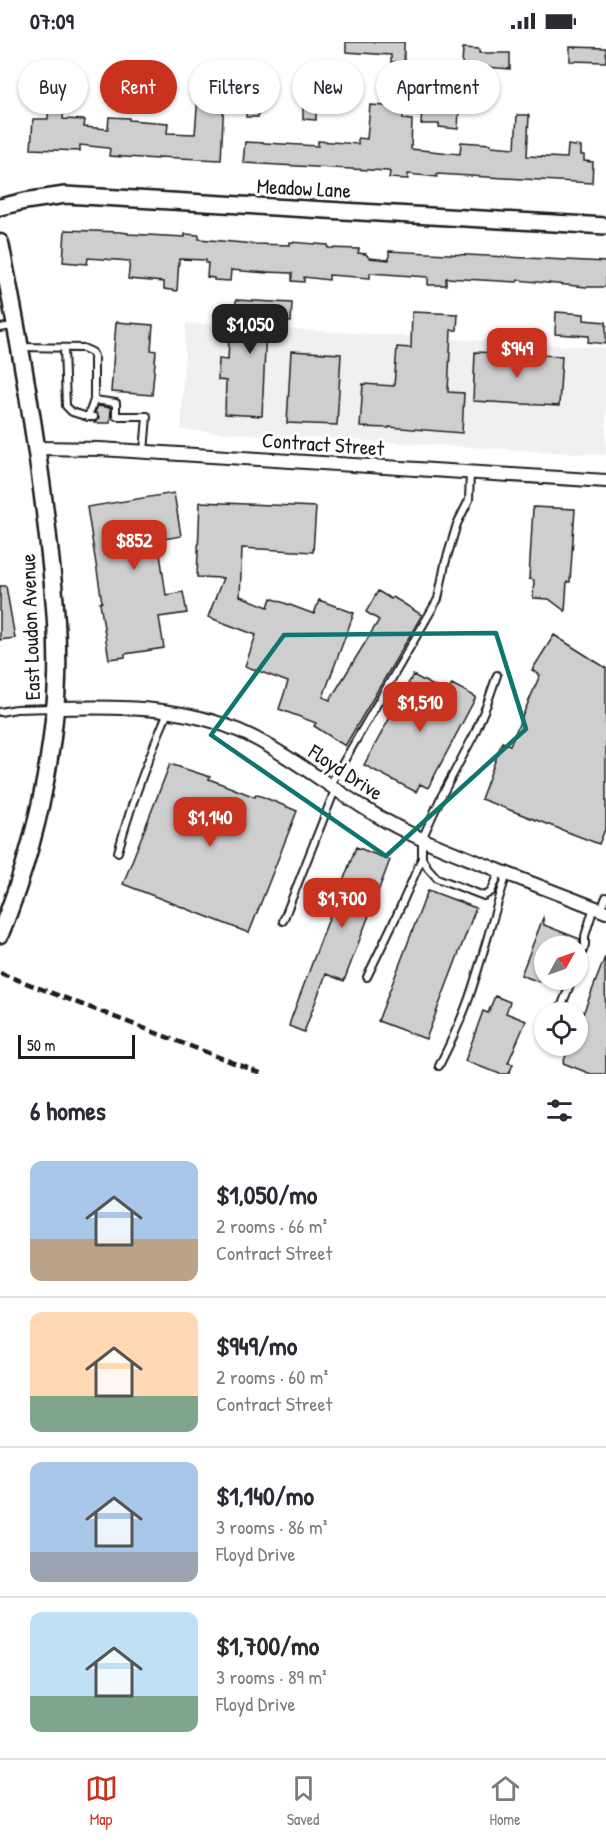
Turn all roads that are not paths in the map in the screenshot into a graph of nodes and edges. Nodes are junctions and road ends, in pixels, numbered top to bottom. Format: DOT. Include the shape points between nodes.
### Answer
graph roads {
  1 [pos="0,207"];
  2 [pos="606,226"];
  3 [pos="0,243"];
  4 [pos="8,327"];
  5 [pos="20,347"];
  6 [pos="63,348"];
  7 [pos="64,390"];
  8 [pos="74,390"];
  9 [pos="94,400"];
  10 [pos="37,448"];
  11 [pos="144,452"];
  12 [pos="470,473"];
  13 [pos="606,481"];
  14 [pos="497,675"];
  15 [pos="56,708"];
  16 [pos="168,711"];
  17 [pos="0,712"];
  18 [pos="333,787"];
  19 [pos="422,839"];
  20 [pos="118,852"];
  21 [pos="422,858"];
  22 [pos="504,872"];
  23 [pos="606,897"];
  24 [pos="600,910"];
  25 [pos="283,921"];
  26 [pos="0,934"];
  27 [pos="585,936"];
  28 [pos="367,977"];
  29 [pos="439,1065"];
  1 -- 2 [label="street, Meadow Lane" via="65,195"];
  3 -- 4 [label="main road, East Loudon Avenue"];
  4 -- 5 [label="main road, East Loudon Avenue"];
  5 -- 6 [label="lane"];
  5 -- 10 [label="main road, East Loudon Avenue"];
  6 -- 7 [label="lane"];
  6 -- 9 [label="lane" via="93,352"];
  7 -- 8 [label="lane"];
  7 -- 9 [label="lane" via="66,406 72,412 91,417"];
  9 -- 11 [label="lane" via="116,403 113,416 147,416"];
  10 -- 11 [label="street, Contract Street"];
  10 -- 15 [label="main road, East Loudon Avenue" via="54,602"];
  11 -- 12 [label="street, Contract Street"];
  12 -- 13 [label="street, Contract Street"];
  12 -- 18 [label="lane" via="469,500 457,524 438,600"];
  14 -- 19 [label="lane" via="474,735"];
  15 -- 16 [label="street, Floyd Drive" via="113,706"];
  15 -- 17 [label="lane"];
  15 -- 26 [label="main road, East Loudon Avenue" via="31,845"];
  16 -- 18 [label="street, Floyd Drive" via="226,725 259,740"];
  16 -- 20 [label="lane" via="129,810"];
  18 -- 19 [label="street, Floyd Drive" via="368,811"];
  18 -- 25 [label="lane"];
  19 -- 21 [label="lane"];
  19 -- 22 [label="street, Floyd Drive"];
  21 -- 22 [label="lane" via="437,878 484,896"];
  21 -- 28 [label="lane"];
  22 -- 24 [label="street, Floyd Drive"];
  22 -- 29 [label="lane" via="469,999"];
  23 -- 24 [label="lane"];
  24 -- 27 [label="lane"];
}
